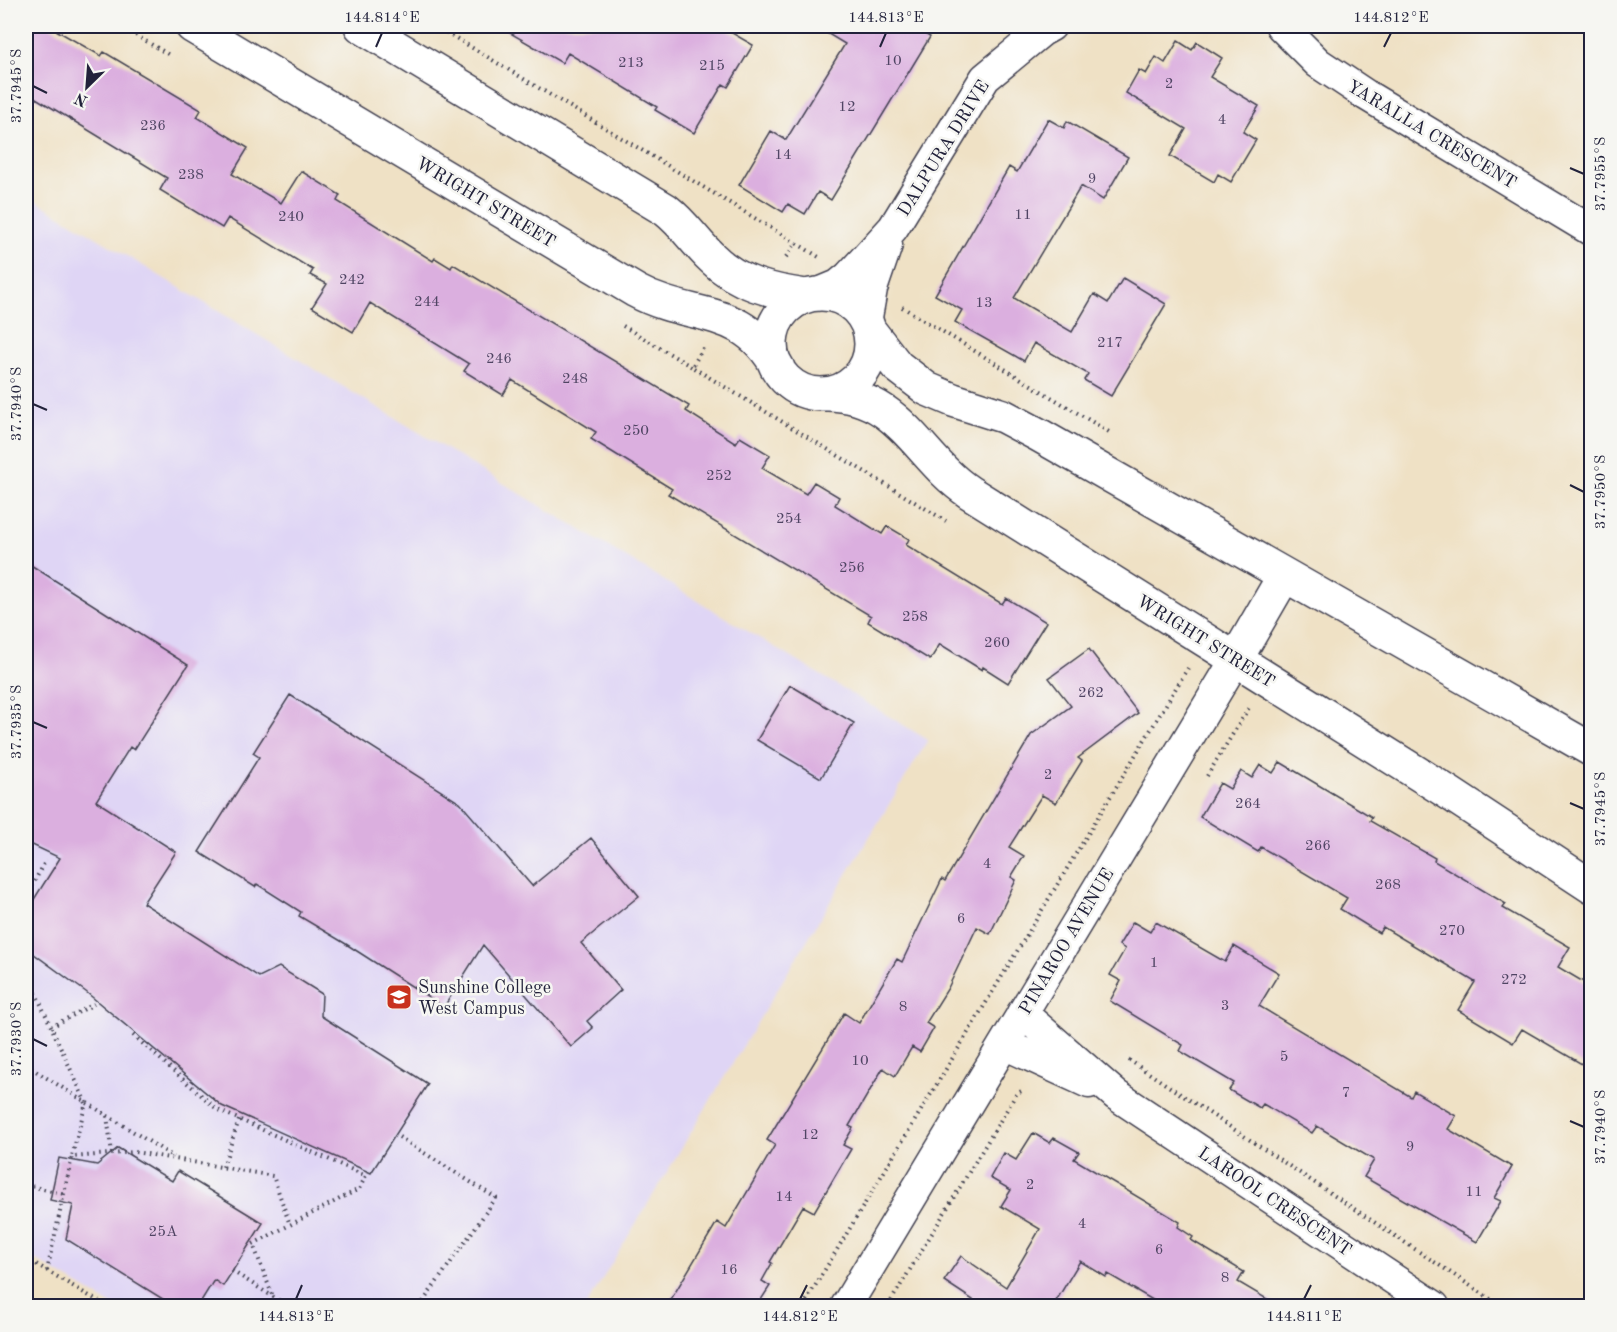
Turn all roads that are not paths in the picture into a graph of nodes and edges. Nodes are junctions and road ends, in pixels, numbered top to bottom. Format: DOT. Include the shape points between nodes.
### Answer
graph roads {
  1 [pos="192,26"];
  2 [pos="361,26"];
  3 [pos="1051,26"];
  4 [pos="1281,26"];
  5 [pos="1592,231"];
  6 [pos="860,282"];
  7 [pos="810,296"];
  8 [pos="868,326"];
  9 [pos="778,368"];
  10 [pos="828,394"];
  11 [pos="1284,576"];
  12 [pos="1236,659"];
  13 [pos="1592,750"];
  14 [pos="1592,887"];
  15 [pos="1022,1013"];
  16 [pos="1004,1044"];
  17 [pos="1116,1095"];
  18 [pos="846,1306"];
  19 [pos="1434,1306"];
  1 -- 9 [label="street, WRIGHT STREET" via="636,291 737,324 761,343"];
  2 -- 7 [label="street" via="666,210 722,267 741,279"];
  3 -- 6 [label="street, DALPURA DRIVE" via="985,78"];
  4 -- 5 [label="street, YARALLA CRESCENT" via="1318,63"];
  6 -- 7 [label="street" via="838,285"];
  6 -- 8 [label="street, DALPURA DRIVE"];
  7 -- 8 [label="street" via="845,300"];
  7 -- 9 [label="street" via="788,307 775,325 771,347"];
  8 -- 10 [label="street" via="870,355 863,371 850,385"];
  8 -- 11 [label="street" via="897,366 927,389 1003,416"];
  9 -- 10 [label="street" via="794,386"];
  10 -- 12 [label="street, WRIGHT STREET" via="851,396 885,412 909,431 963,488"];
  11 -- 12 [label="street, PINAROO AVENUE"];
  11 -- 13 [label="street"];
  12 -- 14 [label="street, WRIGHT STREET"];
  12 -- 15 [label="street, PINAROO AVENUE"];
  15 -- 16 [label="street, PINAROO AVENUE"];
  15 -- 17 [label="street, LAROOL CRESCENT"];
  16 -- 17 [label="street, LAROOL CRESCENT"];
  16 -- 18 [label="street, PINAROO AVENUE"];
  17 -- 19 [label="street, LAROOL CRESCENT"];
}
